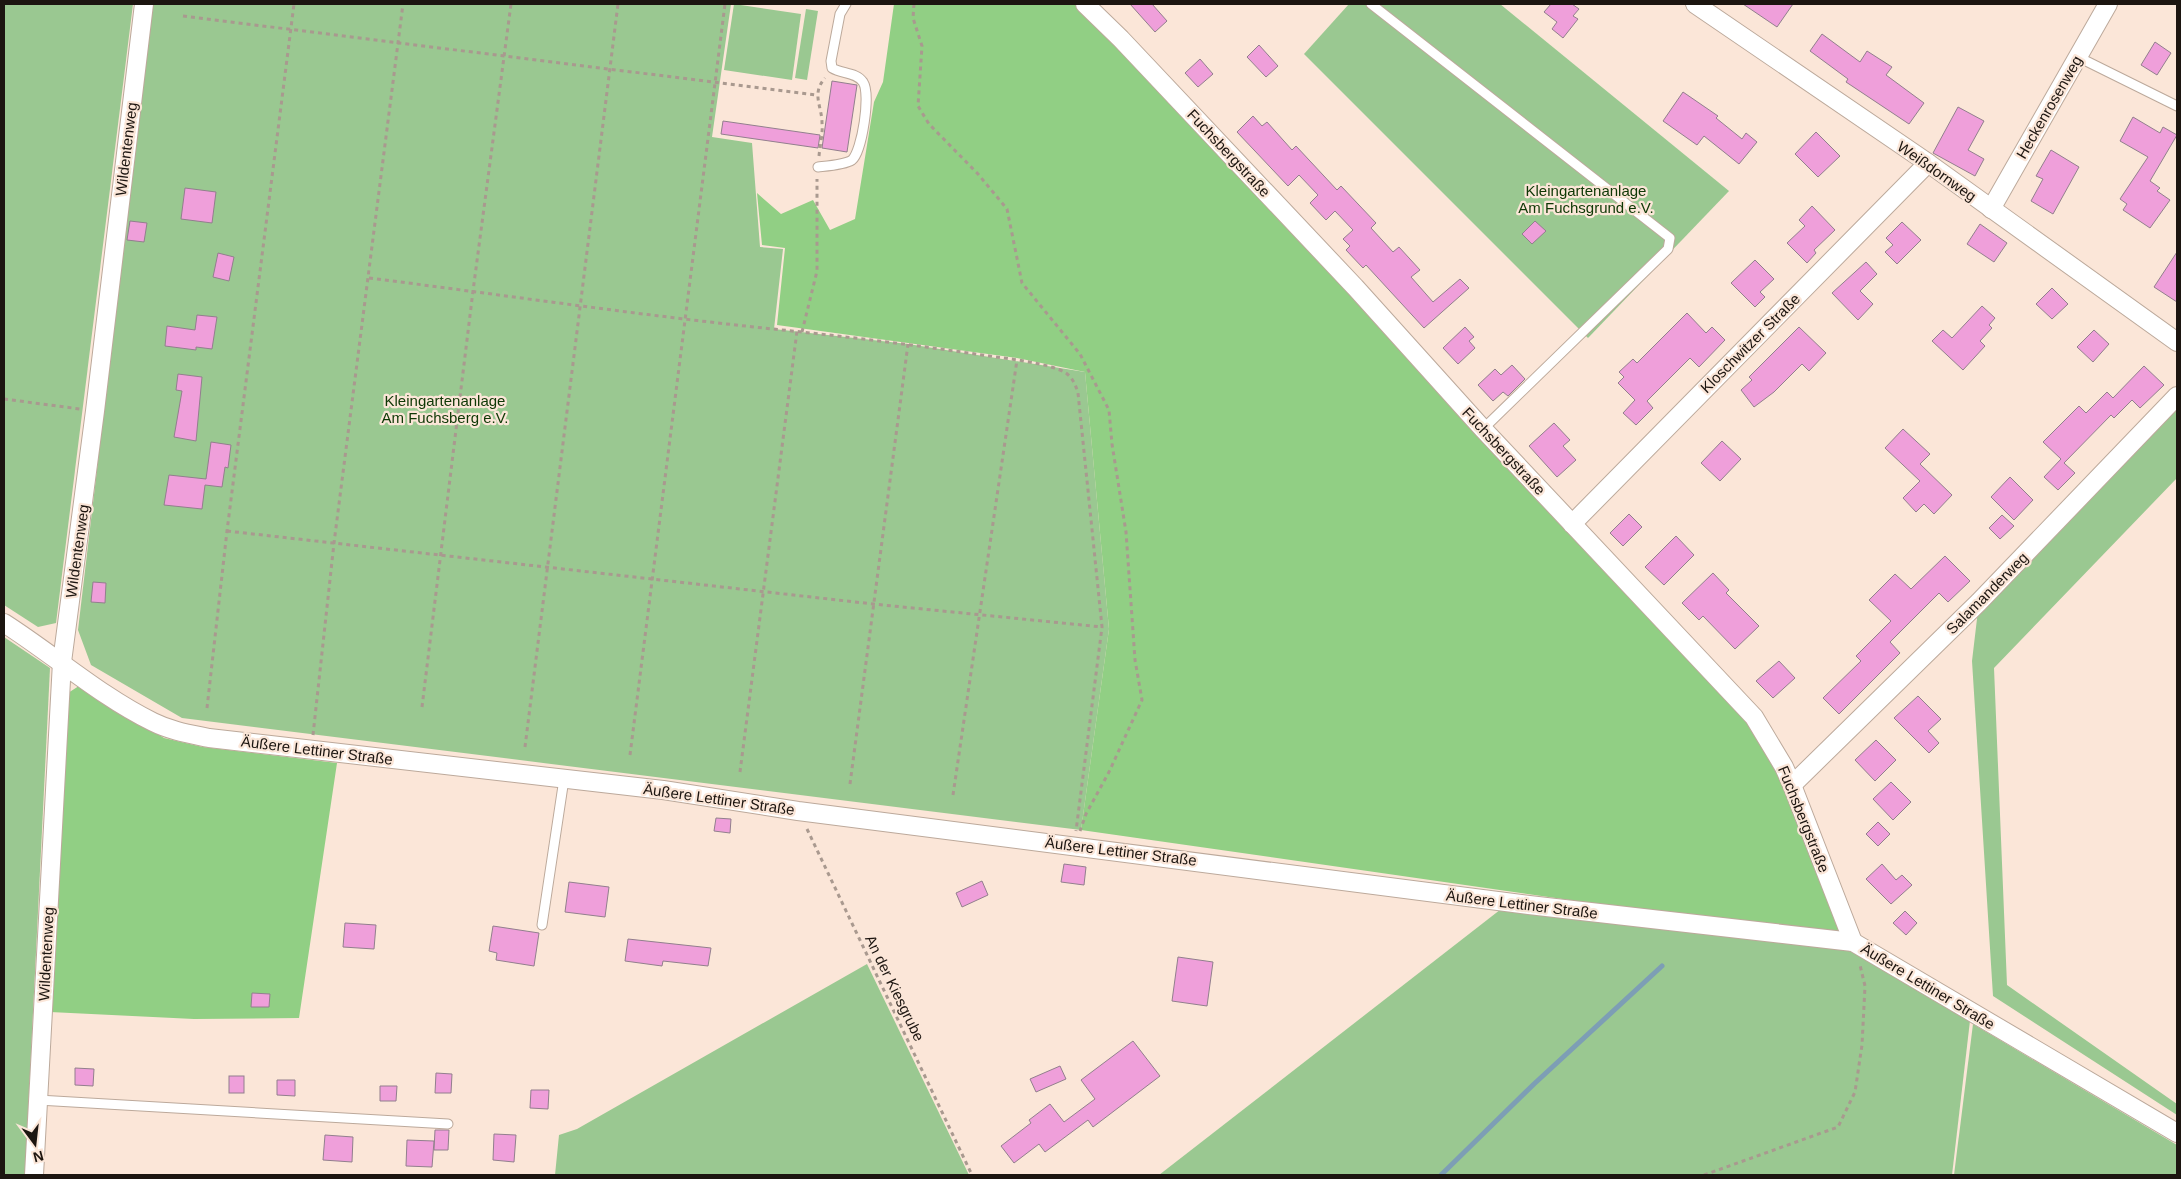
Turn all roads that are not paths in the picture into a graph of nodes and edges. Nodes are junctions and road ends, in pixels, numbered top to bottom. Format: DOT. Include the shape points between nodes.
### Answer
graph roads {
  1 [pos="144,4"];
  2 [pos="846,4"];
  3 [pos="1085,4"];
  4 [pos="1371,4"];
  5 [pos="1695,4"];
  6 [pos="2108,4"];
  7 [pos="2078,57"];
  8 [pos="2177,106"];
  9 [pos="1928,163"];
  10 [pos="818,167"];
  11 [pos="1991,209"];
  12 [pos="2177,342"];
  13 [pos="2177,396"];
  14 [pos="1483,429"];
  15 [pos="1572,524"];
  16 [pos="4,623"];
  17 [pos="62,662"];
  18 [pos="564,779"];
  19 [pos="1792,785"];
  20 [pos="542,925"];
  21 [pos="1853,942"];
  22 [pos="38,1100"];
  23 [pos="448,1124"];
  24 [pos="2177,1133"];
  25 [pos="34,1175"];
  1 -- 17 [label="street, Wildentenweg"];
  2 -- 10 [label="lane" via="840,14 832,68 850,73 862,81 867,101 858,153 850,161"];
  3 -- 14 [label="street, Fuchsbergstraße" via="1355,287"];
  4 -- 14 [label="lane" via="1670,238 1668,249"];
  5 -- 9 [label="street, Weißdornweg"];
  6 -- 7 [label="street, Heckenrosenweg"];
  7 -- 8 [label="lane"];
  7 -- 11 [label="street, Heckenrosenweg"];
  9 -- 11 [label="street, Weißdornweg"];
  9 -- 15 [label="street, Kloschwitzer Straße"];
  11 -- 12 [label="street, Weißdornweg"];
  13 -- 19 [label="street, Salamanderweg" via="1979,602"];
  14 -- 15 [label="street, Fuchsbergstraße"];
  15 -- 19 [label="street, Fuchsbergstraße" via="1754,717"];
  16 -- 17 [label="street, Äußere Lettiner Straße"];
  17 -- 18 [label="street, Äußere Lettiner Straße" via="154,723 180,732 208,738"];
  17 -- 22 [label="street, Wildentenweg"];
  18 -- 20 [label="lane"];
  18 -- 21 [label="street, Äußere Lettiner Straße" via="1530,905"];
  19 -- 21 [label="street, Fuchsbergstraße"];
  21 -- 24 [label="street, Äußere Lettiner Straße"];
  22 -- 23 [label="lane"];
  22 -- 25 [label="street, Wildentenweg"];
}
